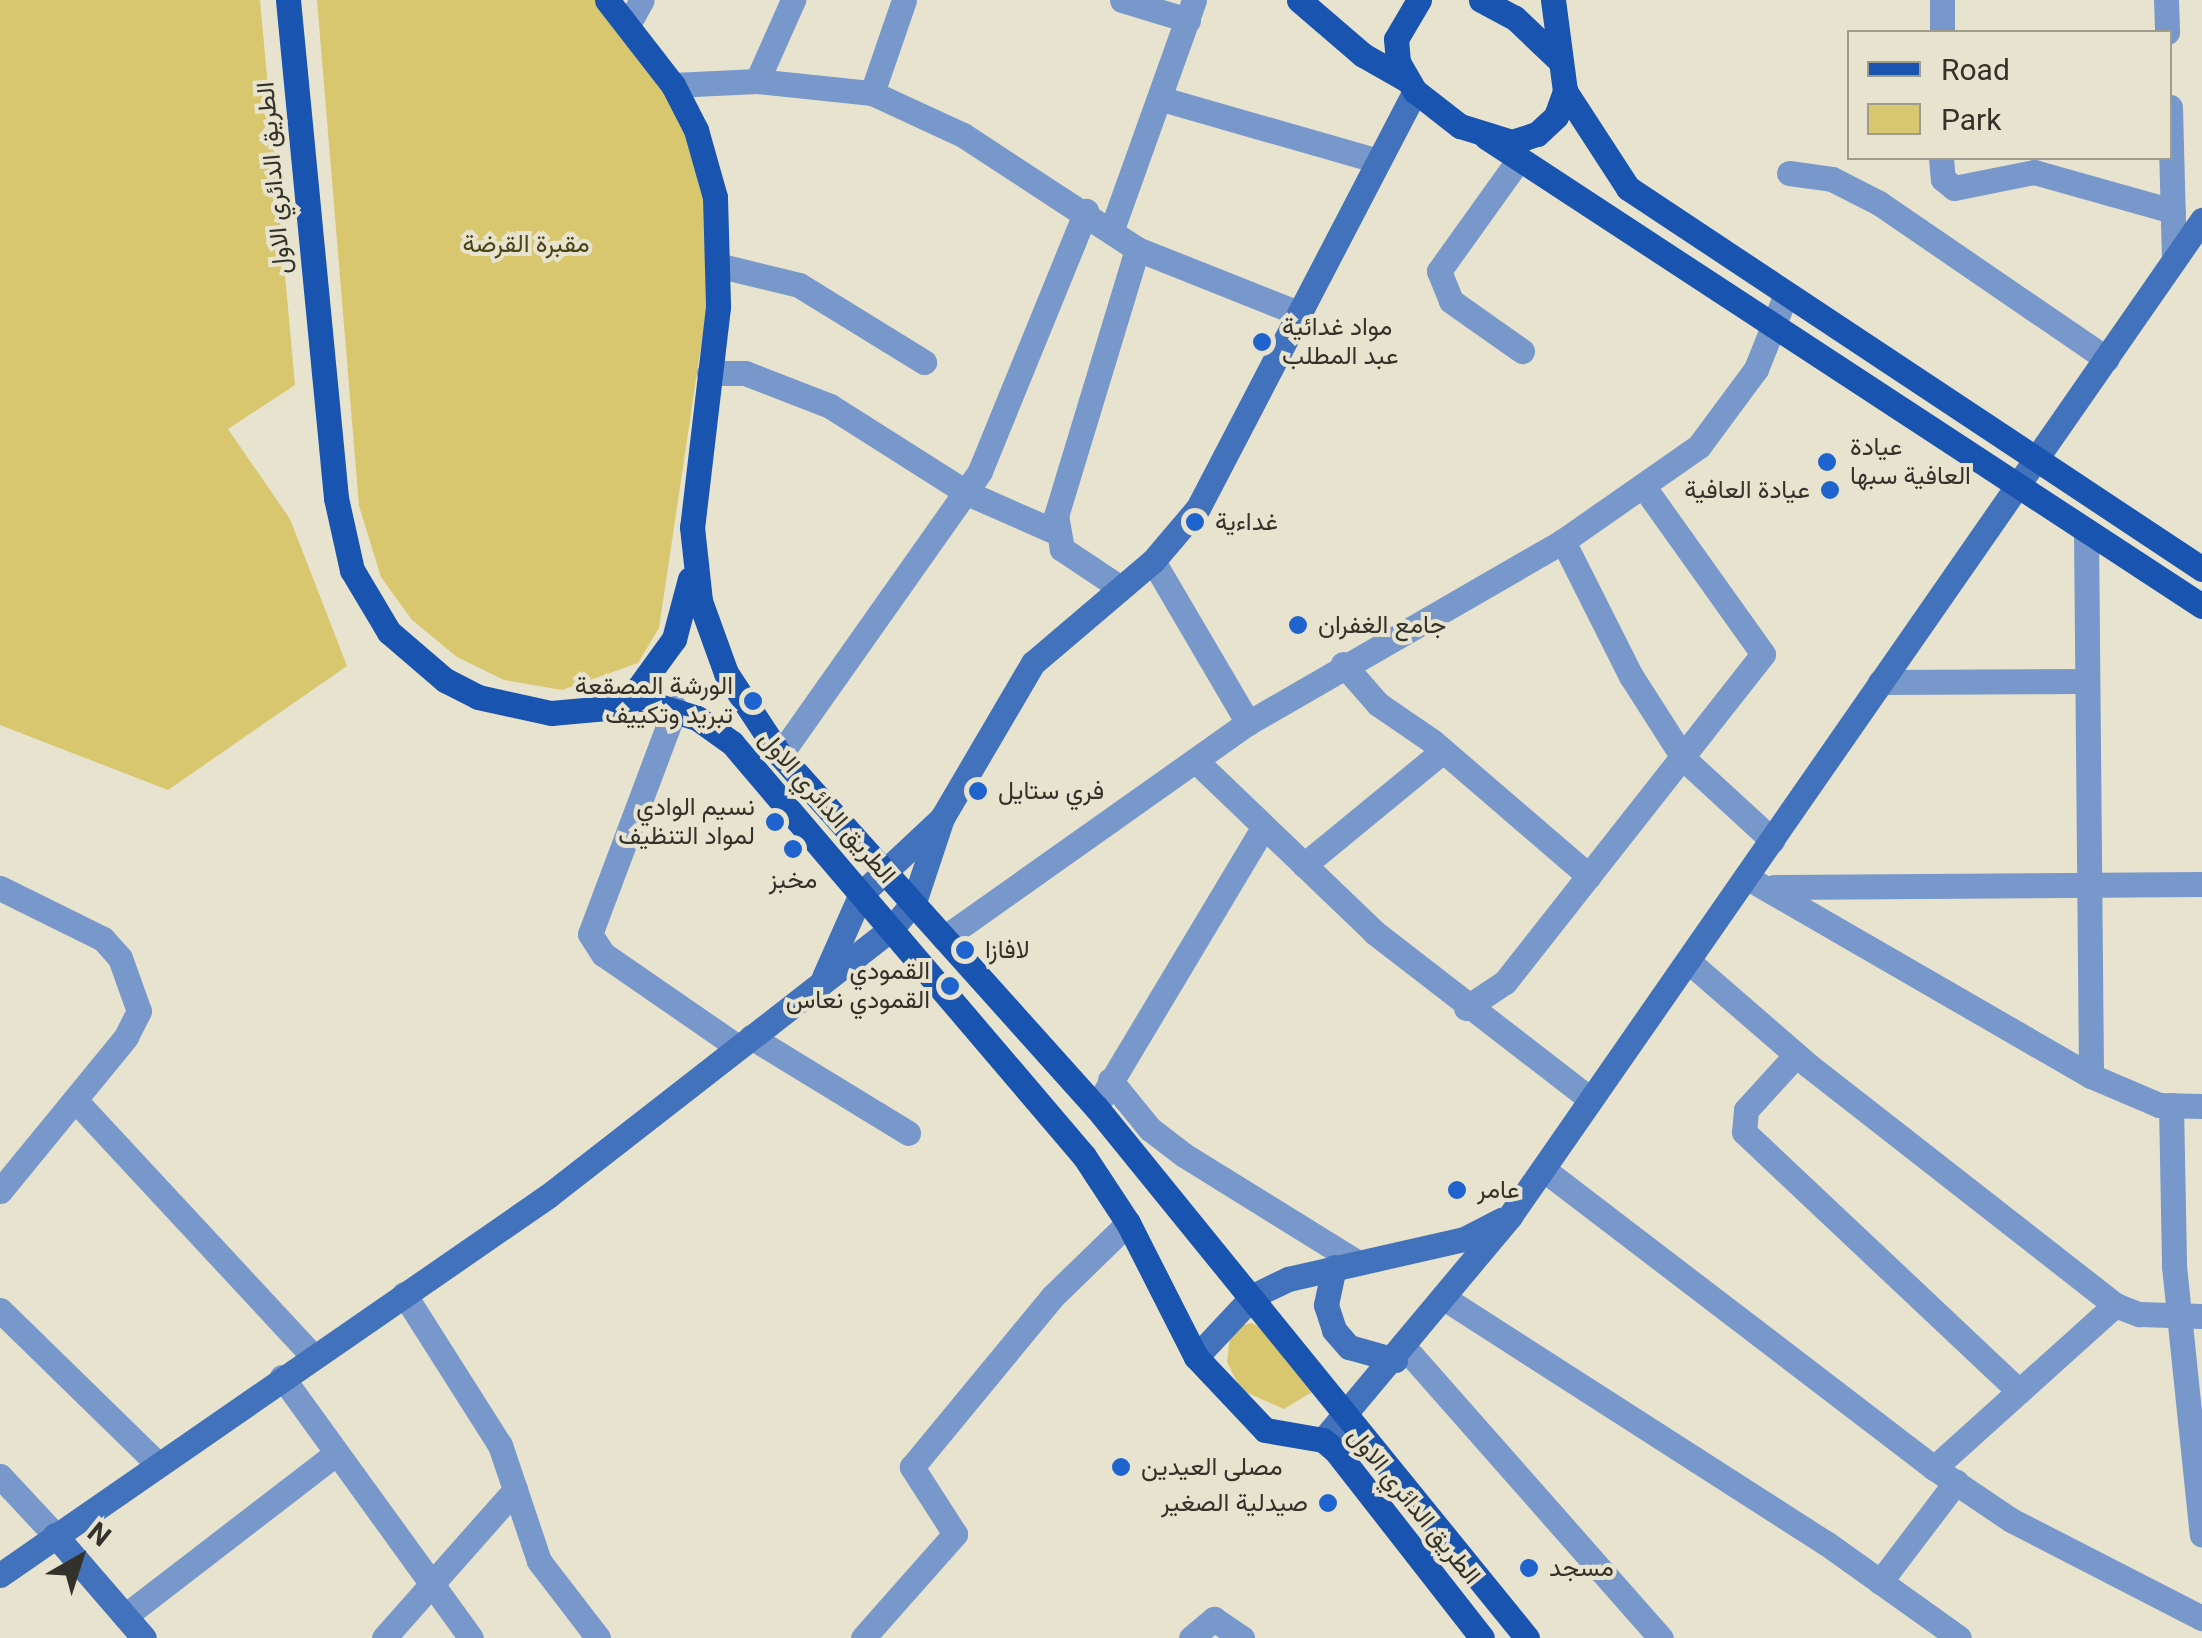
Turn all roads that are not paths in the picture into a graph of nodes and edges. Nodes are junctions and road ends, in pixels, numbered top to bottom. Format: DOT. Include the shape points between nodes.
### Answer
graph roads {
  1 [pos="288,0"];
  2 [pos="606,0"];
  3 [pos="642,0"];
  4 [pos="793,0"];
  5 [pos="904,0"];
  6 [pos="1122,0"];
  7 [pos="1299,0"];
  8 [pos="1418,0"];
  9 [pos="1481,0"];
  10 [pos="1553,0"];
  11 [pos="2166,0"];
  12 [pos="1942,1"];
  13 [pos="1191,10"];
  14 [pos="629,23"];
  15 [pos="1942,30"];
  16 [pos="2167,30"];
  17 [pos="1560,61"];
  18 [pos="757,81"];
  19 [pos="674,85"];
  20 [pos="1412,86"];
  21 [pos="1565,91"];
  22 [pos="872,93"];
  23 [pos="1162,99"];
  24 [pos="1486,138"];
  25 [pos="1941,160"];
  26 [pos="2172,160"];
  27 [pos="1378,161"];
  28 [pos="1517,162"];
  29 [pos="1789,173"];
  30 [pos="1086,211"];
  31 [pos="2173,211"];
  32 [pos="2202,220"];
  33 [pos="1112,230"];
  34 [pos="1137,248"];
  35 [pos="2174,260"];
  36 [pos="720,266"];
  37 [pos="1786,294"];
  38 [pos="1298,314"];
  39 [pos="1775,324"];
  40 [pos="1522,351"];
  41 [pos="2107,359"];
  42 [pos="924,362"];
  43 [pos="708,373"];
  44 [pos="2036,460"];
  45 [pos="1644,487"];
  46 [pos="2018,487"];
  47 [pos="967,492"];
  48 [pos="2086,531"];
  49 [pos="1056,532"];
  50 [pos="1563,541"];
  51 [pos="1153,560"];
  52 [pos="693,564"];
  53 [pos="2202,569"];
  54 [pos="1119,587"];
  55 [pos="2202,606"];
  56 [pos="1343,664"];
  57 [pos="2085,681"];
  58 [pos="1880,682"];
  59 [pos="626,704"];
  60 [pos="675,708"];
  61 [pos="1248,723"];
  62 [pos="1443,752"];
  63 [pos="780,756"];
  64 [pos="1684,759"];
  65 [pos="1197,762"];
  66 [pos="942,818"];
  67 [pos="1262,830"];
  68 [pos="1772,840"];
  69 [pos="1304,865"];
  70 [pos="885,867"];
  71 [pos="1589,876"];
  72 [pos="1758,882"];
  73 [pos="2202,884"];
  74 [pos="0,888"];
  75 [pos="2094,890"];
  76 [pos="861,894"];
  77 [pos="914,902"];
  78 [pos="892,928"];
  79 [pos="944,938"];
  80 [pos="1688,961"];
  81 [pos="822,982"];
  82 [pos="1466,1008"];
  83 [pos="745,1042"];
  84 [pos="1796,1055"];
  85 [pos="2092,1076"];
  86 [pos="1110,1080"];
  87 [pos="1590,1099"];
  88 [pos="75,1100"];
  89 [pos="2171,1105"];
  90 [pos="2202,1106"];
  91 [pos="1096,1107"];
  92 [pos="908,1133"];
  93 [pos="1543,1168"];
  94 [pos="0,1191"];
  95 [pos="1510,1216"];
  96 [pos="1128,1223"];
  97 [pos="1345,1264"];
  98 [pos="404,1294"];
  99 [pos="1253,1296"];
  100 [pos="1444,1298"];
  101 [pos="2115,1305"];
  102 [pos="0,1310"];
  103 [pos="2190,1317"];
  104 [pos="1400,1354"];
  105 [pos="313,1356"];
  106 [pos="1196,1357"];
  107 [pos="282,1377"];
  108 [pos="2019,1391"];
  109 [pos="1348,1418"];
  110 [pos="1323,1440"];
  111 [pos="335,1454"];
  112 [pos="158,1464"];
  113 [pos="1945,1475"];
  114 [pos="0,1476"];
  115 [pos="515,1490"];
  116 [pos="55,1535"];
  117 [pos="2202,1535"];
  118 [pos="0,1574"];
  119 [pos="1880,1582"];
  120 [pos="432,1587"];
  121 [pos="125,1616"];
  122 [pos="2202,1618"];
  123 [pos="1926,1628"];
  124 [pos="144,1638"];
  125 [pos="384,1638"];
  126 [pos="471,1638"];
  127 [pos="598,1638"];
  128 [pos="863,1638"];
  129 [pos="1192,1638"];
  130 [pos="1242,1638"];
  131 [pos="1482,1638"];
  132 [pos="1527,1638"];
  133 [pos="1662,1638"];
  134 [pos="1959,1638"];
  1 -- 59 [label="main road, الطريق الدائري الاول" via="336,498 352,570 367,603 414,657 478,696 552,713"];
  2 -- 14 [label="main road, الطريق الدائري الاول"];
  3 -- 14 [label="street"];
  4 -- 18 [label="street"];
  5 -- 22 [label="street"];
  6 -- 13 [label="street"];
  7 -- 20 [label="main road" via="1363,55"];
  8 -- 20 [label="main road" via="1396,39 1398,62"];
  9 -- 17 [label="main road" via="1514,18"];
  10 -- 17 [label="main road"];
  11 -- 16 [label="street"];
  12 -- 15 [label="street"];
  13 -- 23 [label="street"];
  14 -- 19 [label="main road, الطريق الدائري الاول"];
  17 -- 21 [label="main road"];
  18 -- 19 [label="street"];
  18 -- 22 [label="street"];
  19 -- 36 [label="main road, الطريق الدائري الاول" via="707,164"];
  20 -- 24 [label="main road" via="1436,111"];
  20 -- 27 [label="street"];
  21 -- 24 [label="main road" via="1556,116 1537,134 1512,142"];
  21 -- 37 [label="main road" via="1628,188"];
  22 -- 30 [label="street" via="963,135"];
  23 -- 27 [label="street"];
  23 -- 33 [label="street"];
  24 -- 28 [label="main road"];
  25 -- 31 [label="street" via="1942,179 1954,188 2034,172"];
  26 -- 31 [label="street"];
  27 -- 38 [label="street"];
  28 -- 39 [label="main road"];
  28 -- 40 [label="street" via="1440,271 1451,300"];
  29 -- 41 [label="street" via="1832,179 1879,204"];
  30 -- 33 [label="street"];
  30 -- 47 [label="street"];
  31 -- 35 [label="street"];
  32 -- 35 [label="street"];
  33 -- 34 [label="street"];
  34 -- 38 [label="street"];
  34 -- 49 [label="street"];
  35 -- 41 [label="street"];
  36 -- 42 [label="street" via="798,285"];
  36 -- 43 [label="main road, الطريق الدائري الاول"];
  37 -- 39 [label="street"];
  37 -- 44 [label="main road"];
  38 -- 51 [label="street" via="1198,508"];
  39 -- 45 [label="street" via="1730,410 1699,446"];
  39 -- 46 [label="main road"];
  41 -- 44 [label="street"];
  43 -- 47 [label="street" via="765,378 830,406"];
  43 -- 52 [label="main road, الطريق الدائري الاول"];
  44 -- 46 [label="street"];
  44 -- 53 [label="main road"];
  45 -- 50 [label="street"];
  45 -- 64 [label="street" via="1763,654"];
  46 -- 48 [label="main road"];
  46 -- 58 [label="street"];
  47 -- 49 [label="street"];
  47 -- 63 [label="street"];
  48 -- 55 [label="main road"];
  48 -- 57 [label="street"];
  49 -- 54 [label="street" via="1062,549"];
  50 -- 56 [label="street"];
  50 -- 64 [label="street" via="1631,676"];
  51 -- 54 [label="street"];
  51 -- 61 [label="street"];
  52 -- 59 [label="main road" via="674,638"];
  52 -- 63 [label="main road, الطريق الدائري الاول" via="726,673"];
  54 -- 66 [label="street" via="1033,663"];
  56 -- 61 [label="street"];
  56 -- 62 [label="street" via="1378,704"];
  57 -- 58 [label="street"];
  57 -- 75 [label="street"];
  58 -- 68 [label="street"];
  59 -- 60 [label="main road, الطريق الدائري الاول"];
  60 -- 76 [label="main road, الطريق الدائري الاول" via="715,729 747,758"];
  60 -- 83 [label="street" via="590,934 602,954"];
  61 -- 65 [label="street"];
  62 -- 69 [label="street"];
  62 -- 71 [label="street"];
  63 -- 70 [label="main road, الطريق الدائري الاول"];
  64 -- 68 [label="street"];
  64 -- 71 [label="street"];
  65 -- 67 [label="street"];
  65 -- 79 [label="street"];
  66 -- 70 [label="street"];
  66 -- 77 [label="street"];
  67 -- 69 [label="street"];
  67 -- 86 [label="street"];
  68 -- 72 [label="street"];
  69 -- 82 [label="street"];
  70 -- 76 [label="street"];
  70 -- 77 [label="main road, الطريق الدائري الاول"];
  71 -- 82 [label="street" via="1506,982"];
  72 -- 75 [label="street"];
  72 -- 80 [label="street"];
  72 -- 85 [label="street"];
  73 -- 75 [label="street"];
  74 -- 88 [label="street" via="103,938 138,995 139,1011 126,1037"];
  75 -- 85 [label="street"];
  76 -- 78 [label="main road, الطريق الدائري الاول"];
  76 -- 81 [label="street"];
  77 -- 78 [label="street"];
  77 -- 79 [label="main road, الطريق الدائري الاول"];
  78 -- 81 [label="street"];
  78 -- 96 [label="main road, الطريق الدائري الاول" via="1084,1156"];
  79 -- 91 [label="main road, الطريق الدائري الاول"];
  80 -- 84 [label="street"];
  80 -- 87 [label="street"];
  81 -- 83 [label="street"];
  82 -- 87 [label="street"];
  83 -- 92 [label="street"];
  83 -- 98 [label="street" via="548,1196"];
  84 -- 101 [label="street"];
  84 -- 108 [label="street" via="1746,1110 1744,1132"];
  85 -- 89 [label="street"];
  86 -- 91 [label="street"];
  86 -- 97 [label="street" via="1150,1129"];
  87 -- 93 [label="street"];
  88 -- 94 [label="street"];
  88 -- 105 [label="street"];
  89 -- 90 [label="street"];
  89 -- 103 [label="street"];
  91 -- 99 [label="main road, الطريق الدائري الاول"];
  93 -- 95 [label="street"];
  93 -- 113 [label="street"];
  95 -- 97 [label="street" via="1464,1239"];
  95 -- 100 [label="street"];
  96 -- 106 [label="main road, الطريق الدائري الاول"];
  96 -- 128 [label="street" via="1052,1297 912,1467 911,1476 950,1517 956,1534"];
  97 -- 99 [label="street"];
  97 -- 104 [label="street" via="1326,1306 1334,1330 1349,1347"];
  98 -- 105 [label="street"];
  98 -- 115 [label="street" via="491,1428"];
  99 -- 106 [label="street"];
  99 -- 109 [label="main road, الطريق الدائري الاول"];
  100 -- 104 [label="street"];
  100 -- 119 [label="street"];
  101 -- 103 [label="street"];
  101 -- 108 [label="street"];
  102 -- 112 [label="street"];
  103 -- 117 [label="street"];
  104 -- 109 [label="street"];
  104 -- 133 [label="street"];
  105 -- 107 [label="street"];
  106 -- 110 [label="main road, الطريق الدائري الاول" via="1264,1430"];
  107 -- 111 [label="street"];
  107 -- 112 [label="street"];
  108 -- 113 [label="street"];
  109 -- 110 [label="street"];
  109 -- 132 [label="main road, الطريق الدائري الاول"];
  110 -- 131 [label="main road, الطريق الدائري الاول"];
  111 -- 120 [label="street"];
  111 -- 121 [label="street"];
  112 -- 116 [label="street"];
  113 -- 119 [label="street"];
  113 -- 122 [label="street" via="2012,1520"];
  114 -- 116 [label="street"];
  115 -- 120 [label="street"];
  115 -- 127 [label="street" via="538,1562"];
  116 -- 118 [label="street"];
  116 -- 121 [label="street"];
  119 -- 123 [label="street"];
  120 -- 125 [label="street"];
  120 -- 126 [label="street"];
  121 -- 124 [label="street"];
  123 -- 134 [label="street"];
  129 -- 130 [label="street" via="1214,1618"];
}
